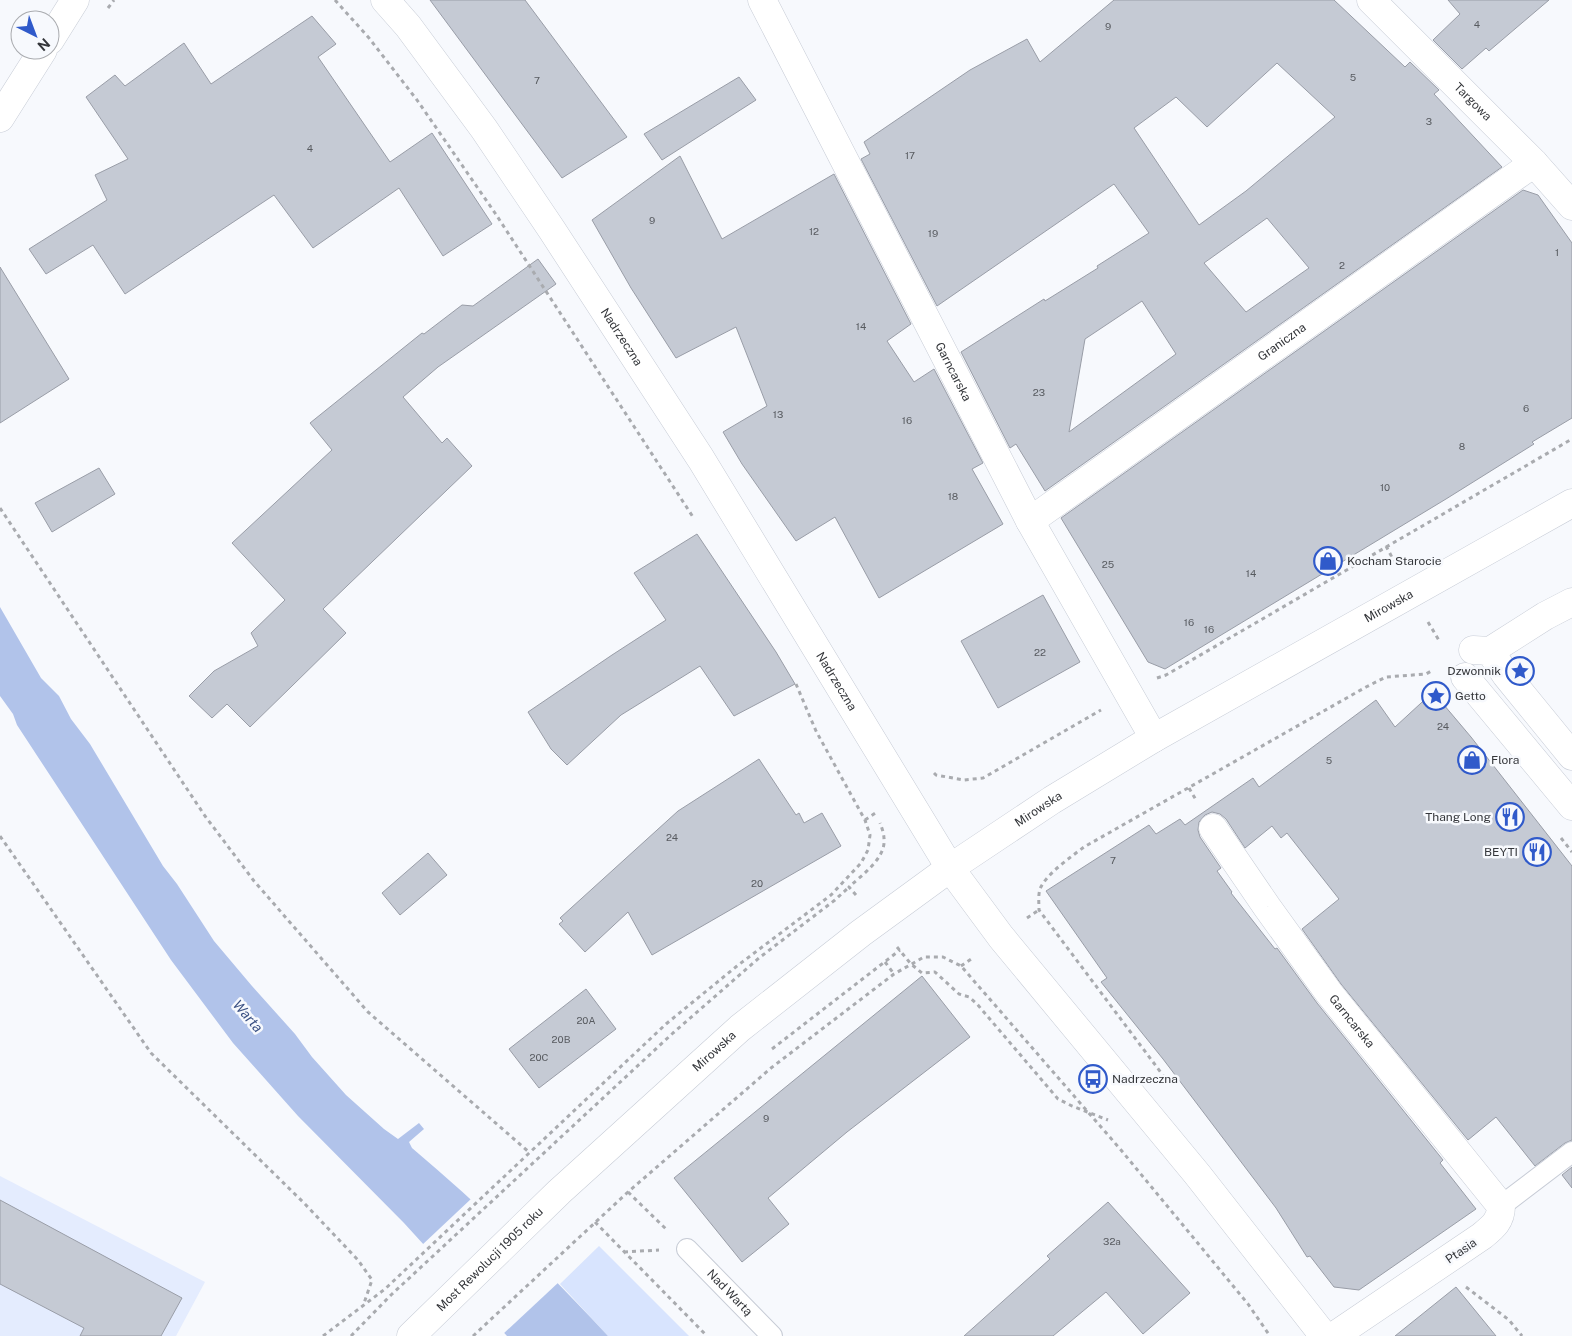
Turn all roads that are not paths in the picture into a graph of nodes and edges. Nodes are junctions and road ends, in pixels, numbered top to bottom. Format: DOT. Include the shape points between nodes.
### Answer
graph roads {
  1 [pos="76,0"];
  2 [pos="385,0"];
  3 [pos="762,0"];
  4 [pos="1371,0"];
  5 [pos="60,25"];
  6 [pos="37,60"];
  7 [pos="0,118"];
  8 [pos="1534,163"];
  9 [pos="1572,206"];
  10 [pos="1572,503"];
  11 [pos="1030,521"];
  12 [pos="1572,602"];
  13 [pos="1465,677"];
  14 [pos="1154,738"];
  15 [pos="1572,756"];
  16 [pos="1572,806"];
  17 [pos="1213,828"];
  18 [pos="950,868"];
  19 [pos="1572,1152"];
  20 [pos="559,1192"];
  21 [pos="1501,1206"];
  22 [pos="687,1249"];
  23 [pos="416,1331"];
  24 [pos="772,1336"];
  25 [pos="1324,1336"];
  26 [pos="1334,1336"];
  1 -- 5 [label="street"];
  2 -- 18 [label="street, Nadrzeczna" via="484,129 574,262 701,459"];
  3 -- 11 [label="street, Garncarska"];
  4 -- 8 [label="street, Targowa"];
  6 -- 7 [label="street"];
  8 -- 9 [label="street, Targowa"];
  8 -- 11 [label="street, Graniczna"];
  10 -- 14 [label="street, Mirowska"];
  11 -- 14 [label="street, Garncarska"];
  12 -- 15 [label="street" via="1482,651 1506,675"];
  13 -- 16 [label="street"];
  14 -- 18 [label="street, Mirowska" via="1052,800"];
  17 -- 21 [label="street, Garncarska" via="1329,993"];
  18 -- 20 [label="street, Mirowska" via="740,1028"];
  18 -- 25 [label="street, Nadrzeczna" via="1001,937 1197,1174"];
  19 -- 21 [label="lane, Ptasia"];
  20 -- 23 [label="street, Most Rewolucji 1905 roku"];
  21 -- 26 [label="street, Ptasia" via="1501,1215 1482,1236"];
  22 -- 24 [label="lane, Nad Wartą"];
}
